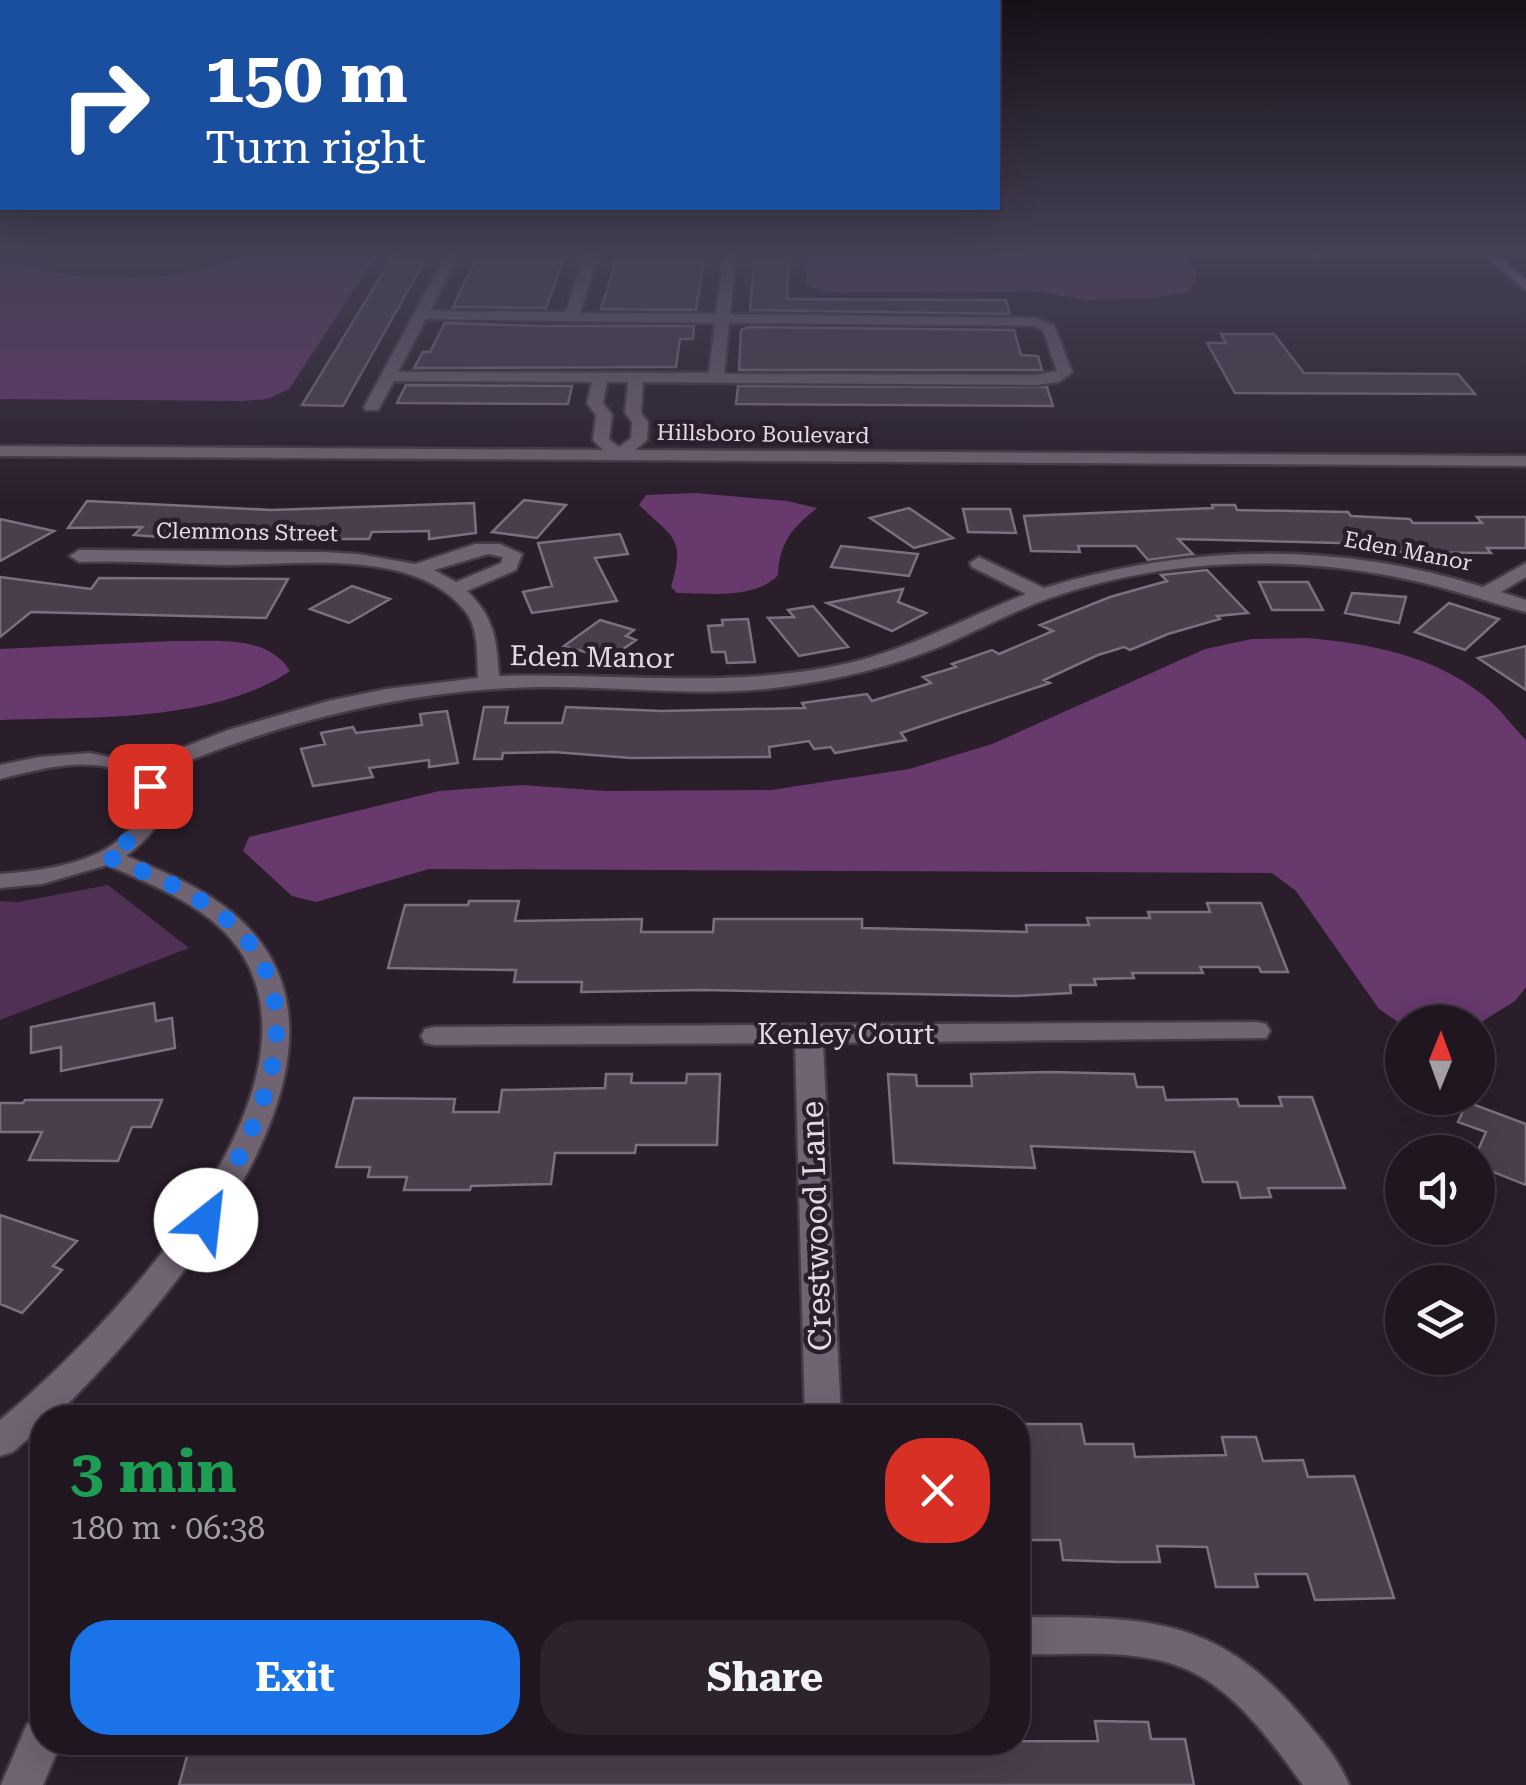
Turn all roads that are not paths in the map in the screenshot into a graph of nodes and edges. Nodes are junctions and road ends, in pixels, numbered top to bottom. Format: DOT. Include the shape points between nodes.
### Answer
graph roads {
  1 [pos="410,336"];
  2 [pos="721,336"];
  3 [pos="1052,336"];
  4 [pos="389,376"];
  5 [pos="716,378"];
  6 [pos="598,386"];
  7 [pos="635,386"];
  8 [pos="372,407"];
  9 [pos="0,436"];
  10 [pos="601,440"];
  11 [pos="639,440"];
  12 [pos="1526,446"];
  13 [pos="0,452"];
  14 [pos="618,455"];
  15 [pos="1526,461"];
  16 [pos="78,556"];
  17 [pos="979,563"];
  18 [pos="1526,568"];
  19 [pos="414,570"];
  20 [pos="456,589"];
  21 [pos="1486,593"];
  22 [pos="1042,594"];
  23 [pos="1526,606"];
  24 [pos="489,682"];
  25 [pos="0,772"];
  26 [pos="139,772"];
  27 [pos="106,856"];
  28 [pos="0,880"];
  29 [pos="1256,1031"];
  30 [pos="810,1034"];
  31 [pos="435,1036"];
  32 [pos="40,1405"];
  33 [pos="823,1405"];
  34 [pos="30,1414"];
  35 [pos="0,1441"];
  36 [pos="1030,1636"];
  37 [pos="35,1755"];
  38 [pos="1321,1775"];
  39 [pos="22,1785"];
  1 -- 4 [label="street"];
  2 -- 5 [label="street"];
  3 -- 5 [label="street" via="1065,372 1036,380"];
  4 -- 6 [label="street"];
  4 -- 8 [label="street"];
  5 -- 7 [label="street"];
  6 -- 7 [label="street"];
  6 -- 10 [label="street"];
  7 -- 11 [label="street"];
  9 -- 10 [label="street, Hillsboro Boulevard"];
  10 -- 11 [label="street, Hillsboro Boulevard"];
  10 -- 14 [label="street"];
  11 -- 12 [label="street, Hillsboro Boulevard"];
  11 -- 14 [label="street"];
  13 -- 14 [label="street, Hillsboro Boulevard"];
  14 -- 15 [label="street, Hillsboro Boulevard"];
  16 -- 19 [label="street, Clemmons Street" via="330,558"];
  17 -- 22 [label="street"];
  18 -- 21 [label="street"];
  19 -- 20 [label="street, Clemmons Street"];
  19 -- 20 [label="street, Clemmons Street" via="470,548 513,554 508,566"];
  20 -- 24 [label="street" via="485,630"];
  21 -- 22 [label="street, Eden Manor" via="1369,565 1262,557 1151,563"];
  21 -- 23 [label="street, Eden Manor"];
  22 -- 24 [label="street, Eden Manor" via="916,649 824,674 712,687"];
  24 -- 26 [label="street, Eden Manor" via="304,712"];
  25 -- 26 [label="street" via="76,758"];
  26 -- 27 [label="street" via="154,800 151,814 138,833"];
  27 -- 28 [label="street" via="51,876"];
  27 -- 32 [label="street" via="207,905 239,931 262,964 276,1050 263,1105 206,1220 152,1291"];
  29 -- 30 [label="street, Kenley Court"];
  30 -- 31 [label="street, Kenley Court"];
  30 -- 33 [label="street, Crestwood Lane"];
  34 -- 35 [label="street"];
  36 -- 38 [label="street" via="1126,1638 1192,1652 1256,1694"];
  37 -- 39 [label="street"];
}
